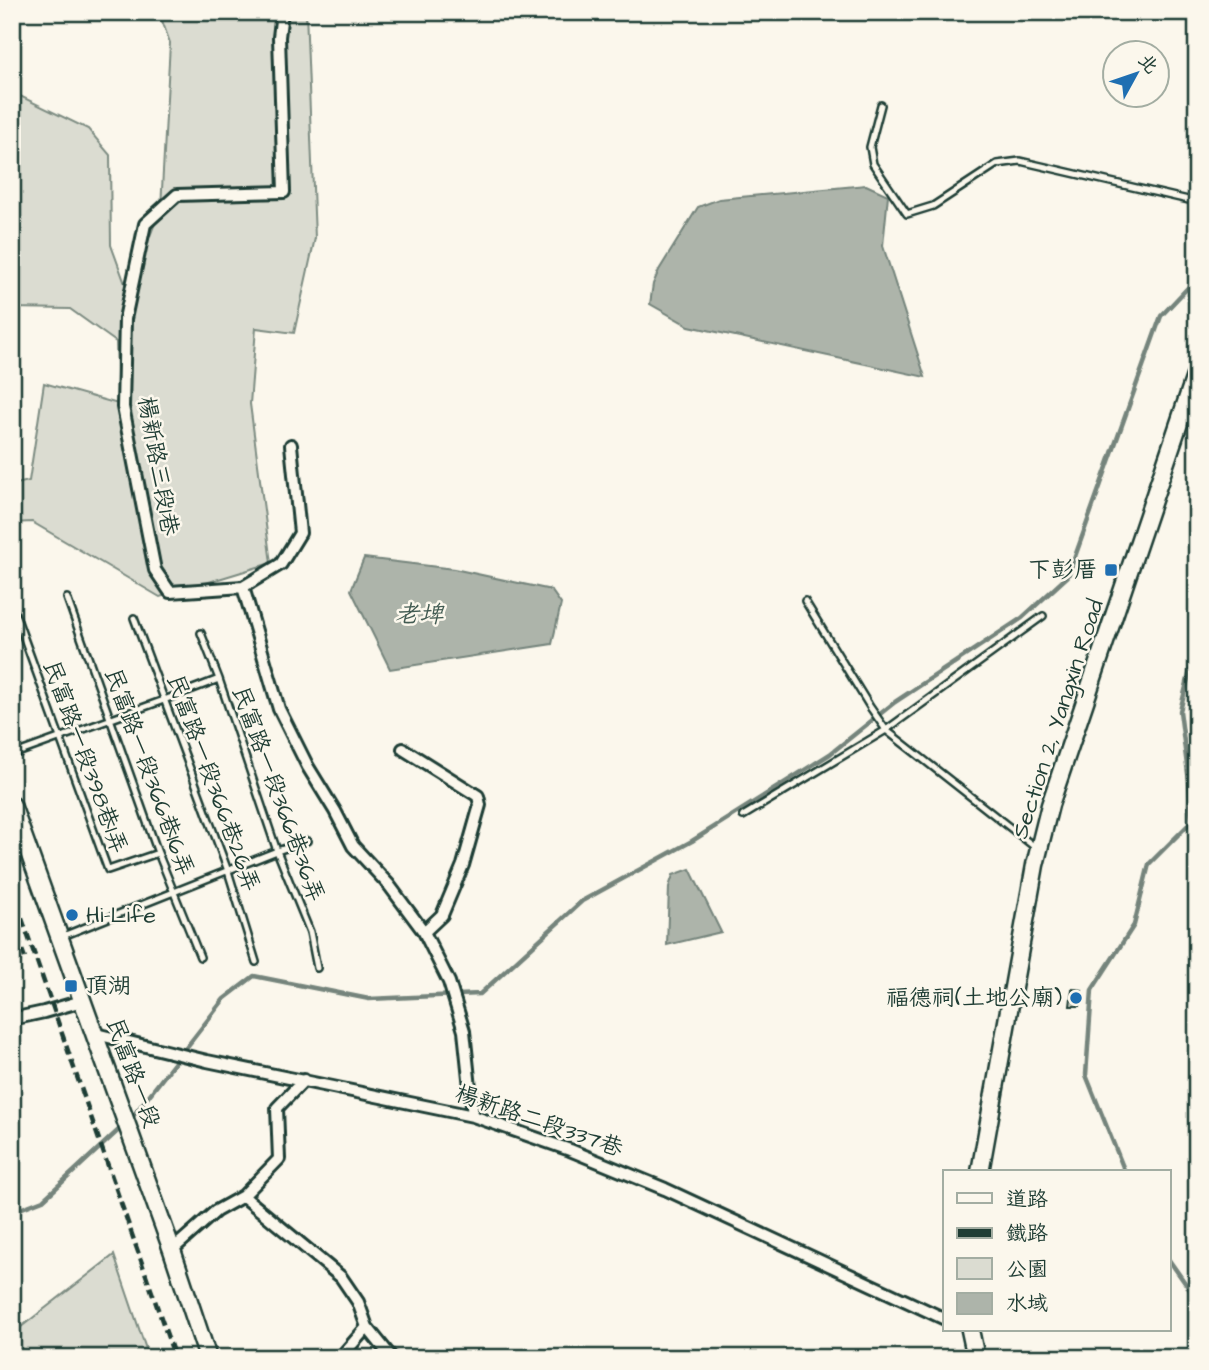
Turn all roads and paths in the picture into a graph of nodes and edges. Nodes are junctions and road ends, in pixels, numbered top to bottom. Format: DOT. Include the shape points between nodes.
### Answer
graph roads {
  1 [pos="282,12"];
  2 [pos="881,105"];
  3 [pos="1197,202"];
  4 [pos="1197,370"];
  5 [pos="291,445"];
  6 [pos="243,587"];
  7 [pos="67,598"];
  8 [pos="805,601"];
  9 [pos="12,605"];
  10 [pos="1043,616"];
  11 [pos="134,618"];
  12 [pos="201,633"];
  13 [pos="219,679"];
  14 [pos="164,701"];
  15 [pos="110,720"];
  16 [pos="887,730"];
  17 [pos="60,738"];
  18 [pos="404,749"];
  19 [pos="12,755"];
  20 [pos="12,805"];
  21 [pos="743,816"];
  22 [pos="307,841"];
  23 [pos="1039,850"];
  24 [pos="277,851"];
  25 [pos="158,853"];
  26 [pos="229,870"];
  27 [pos="174,892"];
  28 [pos="424,932"];
  29 [pos="60,938"];
  30 [pos="200,957"];
  31 [pos="256,962"];
  32 [pos="317,968"];
  33 [pos="82,1001"];
  34 [pos="12,1019"];
  35 [pos="96,1034"];
  36 [pos="304,1080"];
  37 [pos="473,1116"];
  38 [pos="980,1170"];
  39 [pos="243,1196"];
  40 [pos="172,1250"];
  41 [pos="943,1318"];
  42 [pos="367,1327"];
  43 [pos="970,1332"];
  44 [pos="208,1358"];
  45 [pos="340,1358"];
  46 [pos="391,1358"];
  47 [pos="976,1358"];
  1 -- 6 [label="street, 楊新路三段1巷" via="284,192 177,195 145,224 125,319 123,407 155,570 170,592"];
  2 -- 3 [label="lane" via="870,147 873,164 907,214 933,206 996,164 1020,161"];
  4 -- 23 [label="main road, Section 2, Yangxin Road" via="1050,805"];
  5 -- 6 [label="street" via="300,533 281,564"];
  6 -- 28 [label="street" via="279,709 308,766 354,846"];
  7 -- 15 [label="lane, 民富路一段366巷16弄"];
  8 -- 16 [label="lane"];
  9 -- 17 [label="lane, 民富路一段398巷1弄"];
  10 -- 16 [label="lane"];
  11 -- 14 [label="lane, 民富路一段366巷26弄"];
  12 -- 13 [label="lane, 民富路一段366巷36弄"];
  13 -- 14 [label="lane"];
  13 -- 24 [label="lane, 民富路一段366巷36弄"];
  14 -- 15 [label="lane"];
  14 -- 26 [label="lane, 民富路一段366巷26弄"];
  15 -- 17 [label="lane"];
  15 -- 25 [label="lane, 民富路一段366巷16弄"];
  16 -- 21 [label="lane"];
  16 -- 23 [label="lane"];
  17 -- 19 [label="lane"];
  17 -- 25 [label="lane, 民富路一段398巷1弄" via="107,870"];
  18 -- 28 [label="street" via="478,796 481,805 442,915"];
  20 -- 29 [label="main road, 民富路一段"];
  22 -- 24 [label="lane"];
  23 -- 38 [label="main road, Section 2, Yangxin Road"];
  24 -- 26 [label="lane"];
  24 -- 32 [label="lane, 民富路一段366巷36弄" via="310,932"];
  25 -- 27 [label="lane, 民富路一段366巷16弄"];
  26 -- 27 [label="lane"];
  26 -- 31 [label="lane, 民富路一段366巷26弄"];
  27 -- 29 [label="lane"];
  27 -- 30 [label="lane, 民富路一段366巷16弄"];
  28 -- 37 [label="street" via="449,982 464,1031"];
  29 -- 33 [label="main road, 民富路一段"];
  33 -- 34 [label="street"];
  33 -- 35 [label="main road, 民富路一段"];
  35 -- 36 [label="street, 楊新路二段337巷"];
  35 -- 40 [label="main road, 民富路一段"];
  36 -- 37 [label="street, 楊新路二段337巷"];
  36 -- 39 [label="street" via="277,1108 279,1158"];
  37 -- 41 [label="street, 楊新路二段337巷" via="665,1189"];
  39 -- 40 [label="street" via="216,1212"];
  39 -- 42 [label="street" via="341,1277 358,1301"];
  40 -- 44 [label="main road, 民富路一段"];
  42 -- 45 [label="street"];
  42 -- 46 [label="street"];
  43 -- 47 [label="main road"];
}
